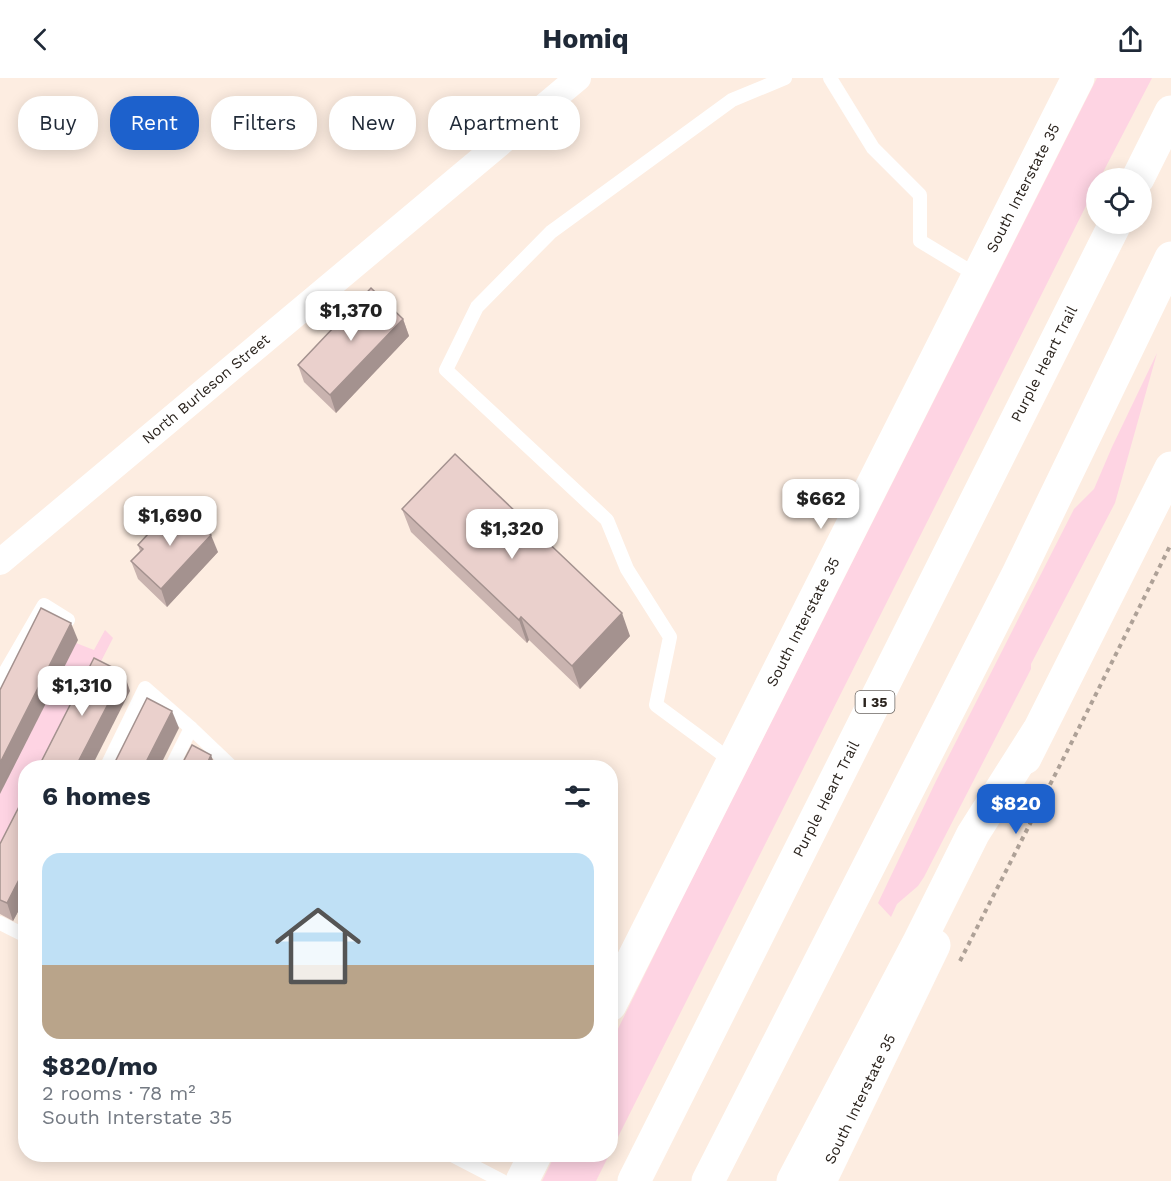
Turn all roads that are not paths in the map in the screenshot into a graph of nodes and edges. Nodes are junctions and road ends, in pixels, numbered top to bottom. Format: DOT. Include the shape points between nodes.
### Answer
graph roads {
  1 [pos="578,78"];
  2 [pos="785,78"];
  3 [pos="830,78"];
  4 [pos="1078,78"];
  5 [pos="1171,112"];
  6 [pos="1143,168"];
  7 [pos="1110,234"];
  8 [pos="1171,258"];
  9 [pos="978,276"];
  10 [pos="1171,468"];
  11 [pos="0,562"];
  12 [pos="68,620"];
  13 [pos="0,681"];
  14 [pos="191,728"];
  15 [pos="1037,733"];
  16 [pos="110,760"];
  17 [pos="175,760"];
  18 [pos="225,760"];
  19 [pos="733,762"];
  20 [pos="0,923"];
  21 [pos="18,932"];
  22 [pos="618,989"];
  23 [pos="465,1162"];
  24 [pos="532,1162"];
  25 [pos="502,1181"];
  26 [pos="522,1181"];
  27 [pos="634,1181"];
  28 [pos="708,1181"];
  29 [pos="793,1181"];
  30 [pos="820,1181"];
  1 -- 11 [label="street, North Burleson Street"];
  2 -- 19 [label="lane" via="732,100 551,232 477,307 446,370 607,520 627,569 670,637 656,705"];
  3 -- 9 [label="lane" via="873,148 920,195 920,241"];
  4 -- 9 [label="main road, South Interstate 35"];
  5 -- 6 [label="main road"];
  7 -- 27 [label="main road, Purple Heart Trail / I 35"];
  8 -- 28 [label="main road" via="1018,574"];
  9 -- 19 [label="main road, South Interstate 35"];
  10 -- 15 [label="main road, South Interstate 35"];
  12 -- 13 [label="lane" via="44,605"];
  14 -- 16 [label="lane" via="145,688"];
  14 -- 17 [label="lane"];
  14 -- 18 [label="lane"];
  15 -- 29 [label="main road" via="973,834"];
  15 -- 30 [label="main road, South Interstate 35"];
  19 -- 22 [label="main road, South Interstate 35"];
  20 -- 21 [label="lane"];
  23 -- 25 [label="lane"];
  24 -- 26 [label="main road"];
}
